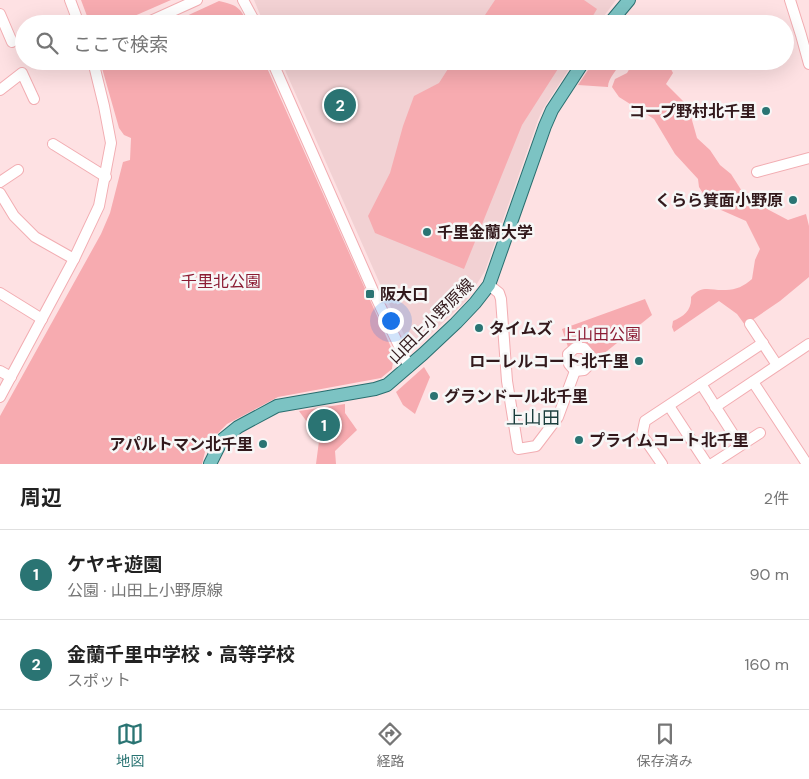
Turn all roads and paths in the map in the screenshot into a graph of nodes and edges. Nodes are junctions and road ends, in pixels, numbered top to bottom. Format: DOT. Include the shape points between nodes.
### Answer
graph roads {
  1 [pos="70,0"];
  2 [pos="197,0"];
  3 [pos="243,0"];
  4 [pos="628,0"];
  5 [pos="790,0"];
  6 [pos="0,14"];
  7 [pos="76,15"];
  8 [pos="164,15"];
  9 [pos="251,15"];
  10 [pos="616,15"];
  11 [pos="12,42"];
  12 [pos="807,49"];
  13 [pos="809,64"];
  14 [pos="95,70"];
  15 [pos="276,70"];
  16 [pos="578,70"];
  17 [pos="0,90"];
  18 [pos="34,99"];
  19 [pos="52,144"];
  20 [pos="809,158"];
  21 [pos="18,170"];
  22 [pos="757,172"];
  23 [pos="106,177"];
  24 [pos="0,182"];
  25 [pos="0,193"];
  26 [pos="74,259"];
  27 [pos="489,285"];
  28 [pos="0,293"];
  29 [pos="42,319"];
  30 [pos="750,324"];
  31 [pos="763,343"];
  32 [pos="808,348"];
  33 [pos="778,365"];
  34 [pos="409,366"];
  35 [pos="0,371"];
  36 [pos="575,371"];
  37 [pos="11,377"];
  38 [pos="753,382"];
  39 [pos="701,384"];
  40 [pos="0,397"];
  41 [pos="668,406"];
  42 [pos="715,406"];
  43 [pos="760,433"];
  44 [pos="740,445"];
  45 [pos="802,462"];
  46 [pos="210,464"];
  47 [pos="662,464"];
  48 [pos="707,464"];
  49 [pos="712,464"];
  1 -- 7 [label="street"];
  2 -- 8 [label="street"];
  3 -- 9 [label="street"];
  4 -- 10 [label="main road"];
  5 -- 12 [label="street"];
  6 -- 11 [label="street"];
  12 -- 13 [label="street"];
  14 -- 23 [label="street" via="110,143"];
  15 -- 34 [label="street"];
  16 -- 27 [label="main road, 山田上小野原線" via="545,126"];
  17 -- 18 [label="street" via="22,73"];
  19 -- 23 [label="street"];
  20 -- 22 [label="street"];
  21 -- 24 [label="street"];
  23 -- 26 [label="street" via="100,206"];
  25 -- 26 [label="street" via="14,216 35,237"];
  26 -- 29 [label="street"];
  27 -- 34 [label="main road, 山田上小野原線" via="456,323"];
  27 -- 36 [label="street" via="500,299 506,381 518,449 536,446 558,417"];
  28 -- 29 [label="street"];
  29 -- 37 [label="street"];
  30 -- 31 [label="street"];
  31 -- 33 [label="street"];
  31 -- 39 [label="street"];
  32 -- 33 [label="street"];
  33 -- 38 [label="street"];
  34 -- 46 [label="main road, 山田上小野原線" via="387,385 375,389 277,406 238,427 222,440"];
  35 -- 37 [label="street"];
  37 -- 40 [label="street"];
  38 -- 42 [label="street"];
  38 -- 45 [label="street"];
  39 -- 41 [label="street"];
  39 -- 42 [label="street"];
  41 -- 47 [label="street" via="645,421 642,435"];
  41 -- 48 [label="street"];
  42 -- 44 [label="street"];
  43 -- 44 [label="street"];
  44 -- 49 [label="street"];
}
